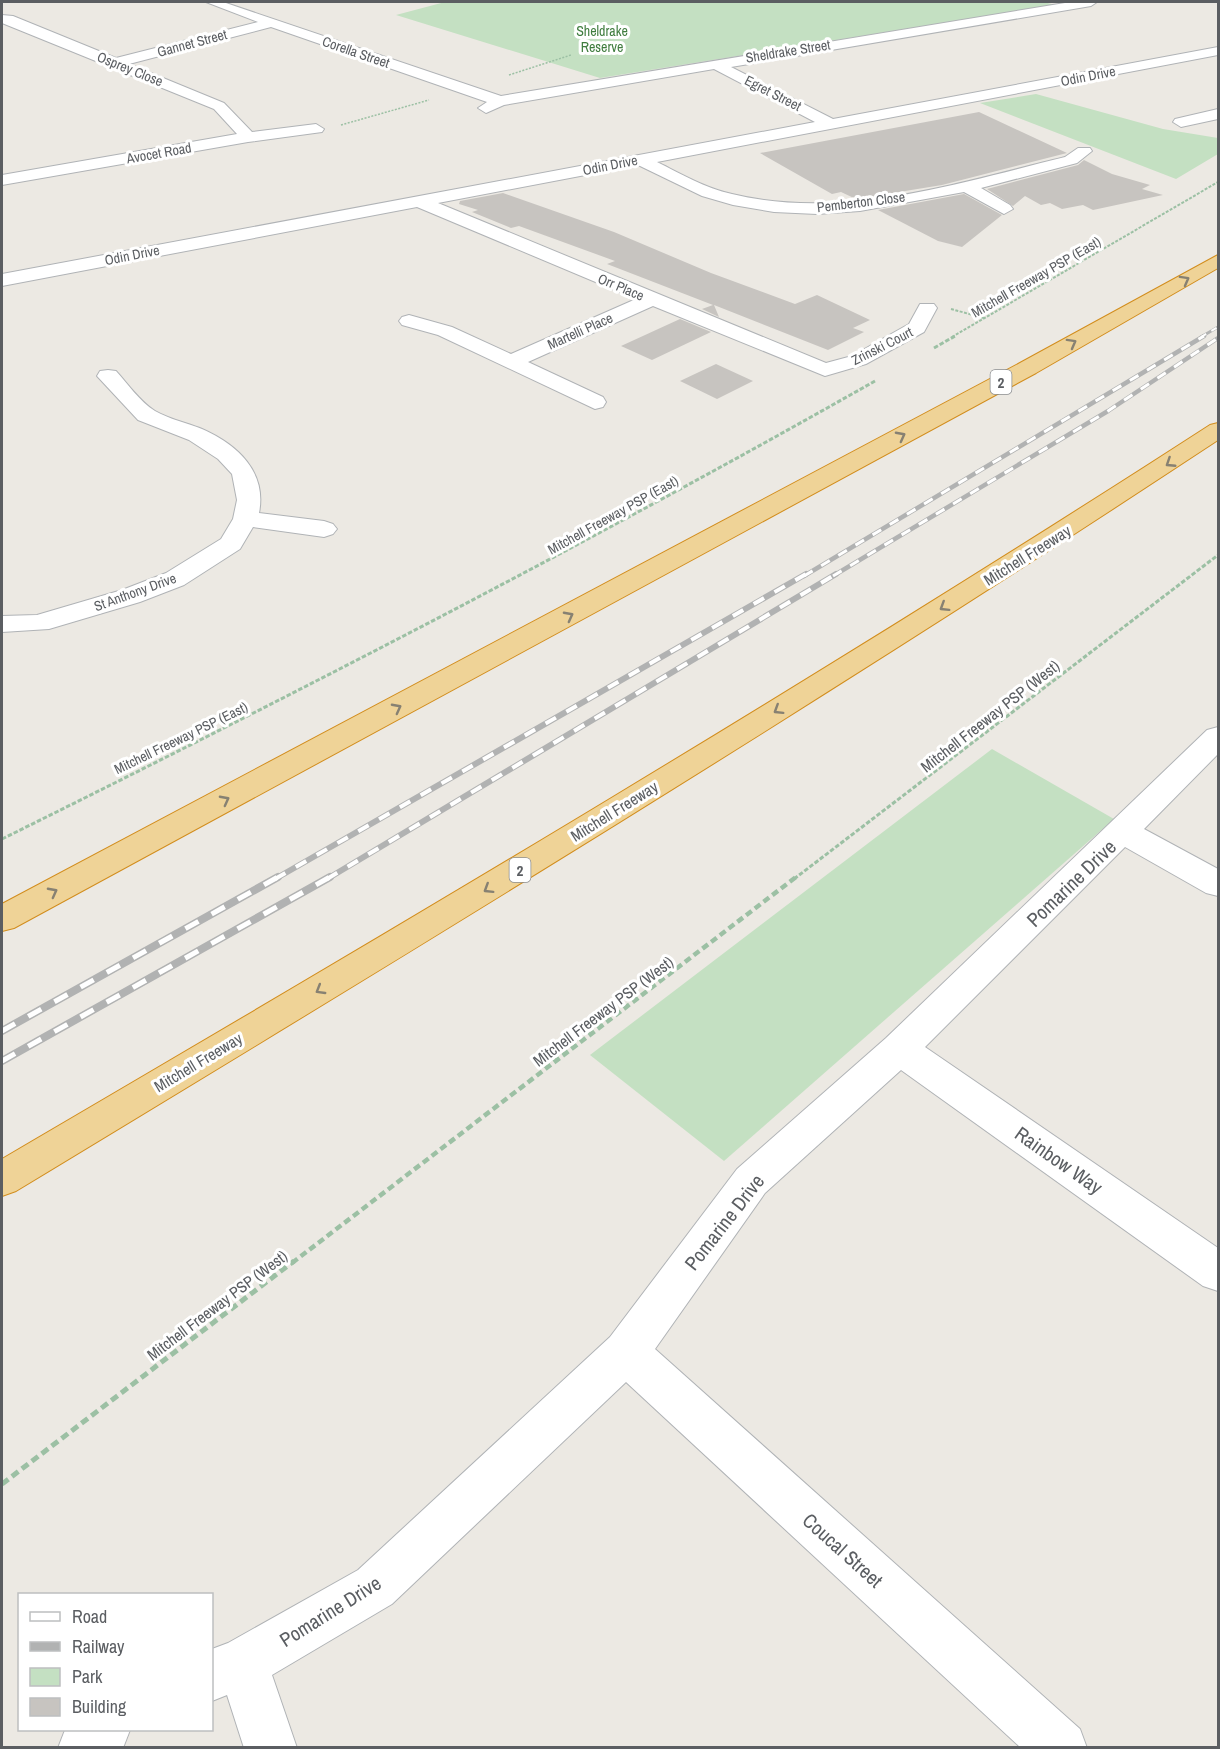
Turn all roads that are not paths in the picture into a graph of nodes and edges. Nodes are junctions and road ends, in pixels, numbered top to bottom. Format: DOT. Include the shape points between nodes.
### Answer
graph roads {
  1 [pos="212,2"];
  2 [pos="1091,2"];
  3 [pos="1063,3"];
  4 [pos="2,19"];
  5 [pos="270,22"];
  6 [pos="1218,51"];
  7 [pos="114,63"];
  8 [pos="715,63"];
  9 [pos="500,101"];
  10 [pos="486,108"];
  11 [pos="1218,114"];
  12 [pos="1181,122"];
  13 [pos="831,124"];
  14 [pos="316,129"];
  15 [pos="248,137"];
  16 [pos="1084,152"];
  17 [pos="2,158"];
  18 [pos="641,160"];
  19 [pos="8,179"];
  20 [pos="966,186"];
  21 [pos="418,201"];
  22 [pos="1004,209"];
  23 [pos="1218,261"];
  24 [pos="2,280"];
  25 [pos="650,300"];
  26 [pos="926,309"];
  27 [pos="409,321"];
  28 [pos="510,362"];
  29 [pos="825,370"];
  30 [pos="108,376"];
  31 [pos="595,402"];
  32 [pos="1218,430"];
  33 [pos="245,519"];
  34 [pos="324,529"];
  35 [pos="2,624"];
  36 [pos="1218,737"];
  37 [pos="1124,832"];
  38 [pos="1218,884"];
  39 [pos="2,919"];
  40 [pos="899,1049"];
  41 [pos="2,1179"];
  42 [pos="1218,1272"];
  43 [pos="626,1352"];
  44 [pos="227,1670"];
  45 [pos="103,1731"];
  46 [pos="84,1748"];
  47 [pos="271,1748"];
  48 [pos="1061,1748"];
  1 -- 5 [label="street, Corella Street"];
  2 -- 3 [label="street, Sheldrake Street"];
  3 -- 8 [label="street, Sheldrake Street"];
  4 -- 7 [label="street, Osprey Close"];
  5 -- 7 [label="street, Gannet Street"];
  5 -- 9 [label="street, Corella Street"];
  6 -- 13 [label="street, Odin Drive"];
  7 -- 15 [label="street, Osprey Close" via="219,106"];
  8 -- 9 [label="street, Sheldrake Street"];
  8 -- 13 [label="street, Egret Street"];
  9 -- 10 [label="street, Sheldrake Street"];
  11 -- 12 [label="street"];
  13 -- 18 [label="street, Odin Drive"];
  14 -- 15 [label="street, Avocet Road"];
  15 -- 19 [label="street, Avocet Road"];
  16 -- 20 [label="street, Pemberton Close" via="1071,160"];
  17 -- 19 [label="street"];
  18 -- 20 [label="street, Pemberton Close" via="710,194 788,208 842,207"];
  18 -- 21 [label="street, Odin Drive"];
  20 -- 22 [label="street"];
  21 -- 24 [label="street, Odin Drive"];
  21 -- 25 [label="street, Orr Place"];
  39 -- 23 [label="highway, 2, one-way" via="1007,379"];
  25 -- 28 [label="street, Martelli Place"];
  25 -- 29 [label="street, Orr Place"];
  26 -- 29 [label="street, Zrinski Court" via="917,328 859,360"];
  27 -- 28 [label="street" via="445,330"];
  28 -- 31 [label="street"];
  30 -- 33 [label="street, St Anthony Drive" via="146,415 196,435 226,454 244,472 249,500"];
  32 -- 41 [label="highway, Mitchell Freeway / 2, one-way" via="994,576 471,900"];
  33 -- 34 [label="street"];
  33 -- 35 [label="street, St Anthony Drive" via="231,544 175,579 39,622"];
  36 -- 37 [label="street, Pomarine Drive"];
  37 -- 38 [label="street"];
  37 -- 40 [label="street, Pomarine Drive"];
  40 -- 42 [label="street, Rainbow Way"];
  40 -- 43 [label="street, Pomarine Drive" via="751,1181"];
  43 -- 44 [label="street, Pomarine Drive" via="375,1587"];
  43 -- 48 [label="street, Coucal Street"];
  44 -- 47 [label="street"];
  45 -- 46 [label="street"];
}
